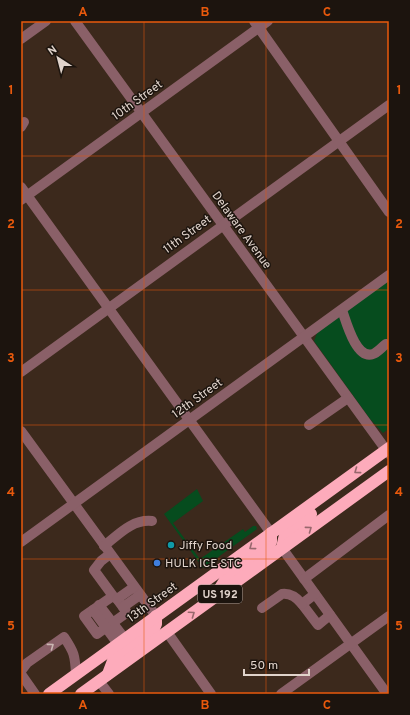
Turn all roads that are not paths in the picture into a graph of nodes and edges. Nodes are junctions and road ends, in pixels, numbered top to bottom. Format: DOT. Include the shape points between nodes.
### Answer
graph roads {
  1 [pos="46,21"];
  2 [pos="75,21"];
  3 [pos="268,21"];
  4 [pos="256,24"];
  5 [pos="21,39"];
  6 [pos="389,105"];
  7 [pos="141,113"];
  8 [pos="338,142"];
  9 [pos="23,194"];
  10 [pos="389,212"];
  11 [pos="223,225"];
  12 [pos="389,275"];
  13 [pos="108,308"];
  14 [pos="342,310"];
  15 [pos="304,337"];
  16 [pos="386,344"];
  17 [pos="21,372"];
  18 [pos="348,398"];
  19 [pos="189,420"];
  20 [pos="309,425"];
  21 [pos="21,431"];
  22 [pos="388,450"];
  23 [pos="389,471"];
  24 [pos="325,494"];
  25 [pos="73,504"];
  26 [pos="389,515"];
  27 [pos="152,521"];
  28 [pos="271,533"];
  29 [pos="21,542"];
  30 [pos="104,546"];
  31 [pos="282,548"];
  32 [pos="110,554"];
  33 [pos="217,572"];
  34 [pos="304,578"];
  35 [pos="137,591"];
  36 [pos="315,594"];
  37 [pos="213,599"];
  38 [pos="118,600"];
  39 [pos="302,604"];
  40 [pos="96,607"];
  41 [pos="262,608"];
  42 [pos="156,616"];
  43 [pos="330,616"];
  44 [pos="389,616"];
  45 [pos="110,625"];
  46 [pos="167,632"];
  47 [pos="121,641"];
  48 [pos="351,644"];
  49 [pos="105,653"];
  50 [pos="21,671"];
  51 [pos="21,674"];
  52 [pos="76,674"];
  53 [pos="104,677"];
  54 [pos="35,693"];
  55 [pos="49,694"];
  56 [pos="61,694"];
  57 [pos="81,694"];
  58 [pos="110,694"];
  59 [pos="211,694"];
  60 [pos="281,694"];
  61 [pos="387,694"];
  1 -- 5 [label="street"];
  2 -- 7 [label="street, Delaware Avenue"];
  3 -- 4 [label="street, 10th Street"];
  4 -- 7 [label="street, 10th Street"];
  4 -- 8 [label="street"];
  6 -- 8 [label="street, 11th Street"];
  7 -- 9 [label="street, 10th Street"];
  7 -- 11 [label="street, Delaware Avenue"];
  8 -- 10 [label="street"];
  8 -- 11 [label="street, 11th Street"];
  9 -- 13 [label="street"];
  11 -- 13 [label="street, 11th Street"];
  11 -- 15 [label="street, Delaware Avenue"];
  12 -- 14 [label="street, 12th Street"];
  13 -- 17 [label="street, 11th Street"];
  13 -- 19 [label="street"];
  14 -- 15 [label="street, 12th Street"];
  14 -- 16 [label="street" via="357,348 365,354 373,354"];
  15 -- 18 [label="street, Delaware Avenue"];
  15 -- 19 [label="street, 12th Street"];
  18 -- 20 [label="street"];
  18 -- 22 [label="street, Delaware Avenue"];
  19 -- 25 [label="street, 12th Street"];
  19 -- 28 [label="street"];
  21 -- 25 [label="street"];
  22 -- 24 [label="highway, 13th Street / US 192, one-way"];
  31 -- 23 [label="highway, US 192, one-way"];
  24 -- 28 [label="highway, 13th Street / US 192"];
  24 -- 31 [label="highway" via="320,507 286,532"];
  25 -- 29 [label="street, 12th Street"];
  25 -- 30 [label="street"];
  26 -- 34 [label="street"];
  27 -- 30 [label="street" via="134,523"];
  28 -- 33 [label="highway, 13th Street / US 192, one-way"];
  28 -- 37 [label="highway" via="268,547 227,577"];
  30 -- 32 [label="street"];
  31 -- 34 [label="street"];
  31 -- 37 [label="highway, US 192"];
  32 -- 35 [label="street"];
  32 -- 38 [label="street" via="94,570"];
  33 -- 42 [label="highway, 13th Street / US 192"];
  33 -- 46 [label="highway" via="208,588 171,615"];
  34 -- 36 [label="street"];
  35 -- 38 [label="street"];
  35 -- 42 [label="street"];
  36 -- 39 [label="street"];
  36 -- 43 [label="street"];
  46 -- 37 [label="highway, US 192, one-way"];
  38 -- 40 [label="street"];
  38 -- 45 [label="street" via="126,611"];
  39 -- 41 [label="street" via="286,593"];
  39 -- 43 [label="street" via="318,625"];
  40 -- 45 [label="street"];
  40 -- 45 [label="street" via="84,616 97,634"];
  42 -- 47 [label="highway, 13th Street / US 192"];
  42 -- 53 [label="highway" via="153,631 114,658"];
  43 -- 48 [label="street"];
  44 -- 48 [label="street"];
  45 -- 47 [label="street"];
  46 -- 53 [label="highway, US 192"];
  46 -- 59 [label="street"];
  47 -- 49 [label="highway, 13th Street / US 192"];
  48 -- 60 [label="street"];
  48 -- 61 [label="street"];
  49 -- 52 [label="highway, 13th Street / US 192"];
  49 -- 56 [label="highway" via="92,672"];
  50 -- 52 [label="street, one-way" via="27,663 64,637 76,658"];
  51 -- 54 [label="street"];
  52 -- 55 [label="highway, 13th Street / US 192"];
  53 -- 57 [label="highway, US 192"];
  53 -- 58 [label="street"];
}
